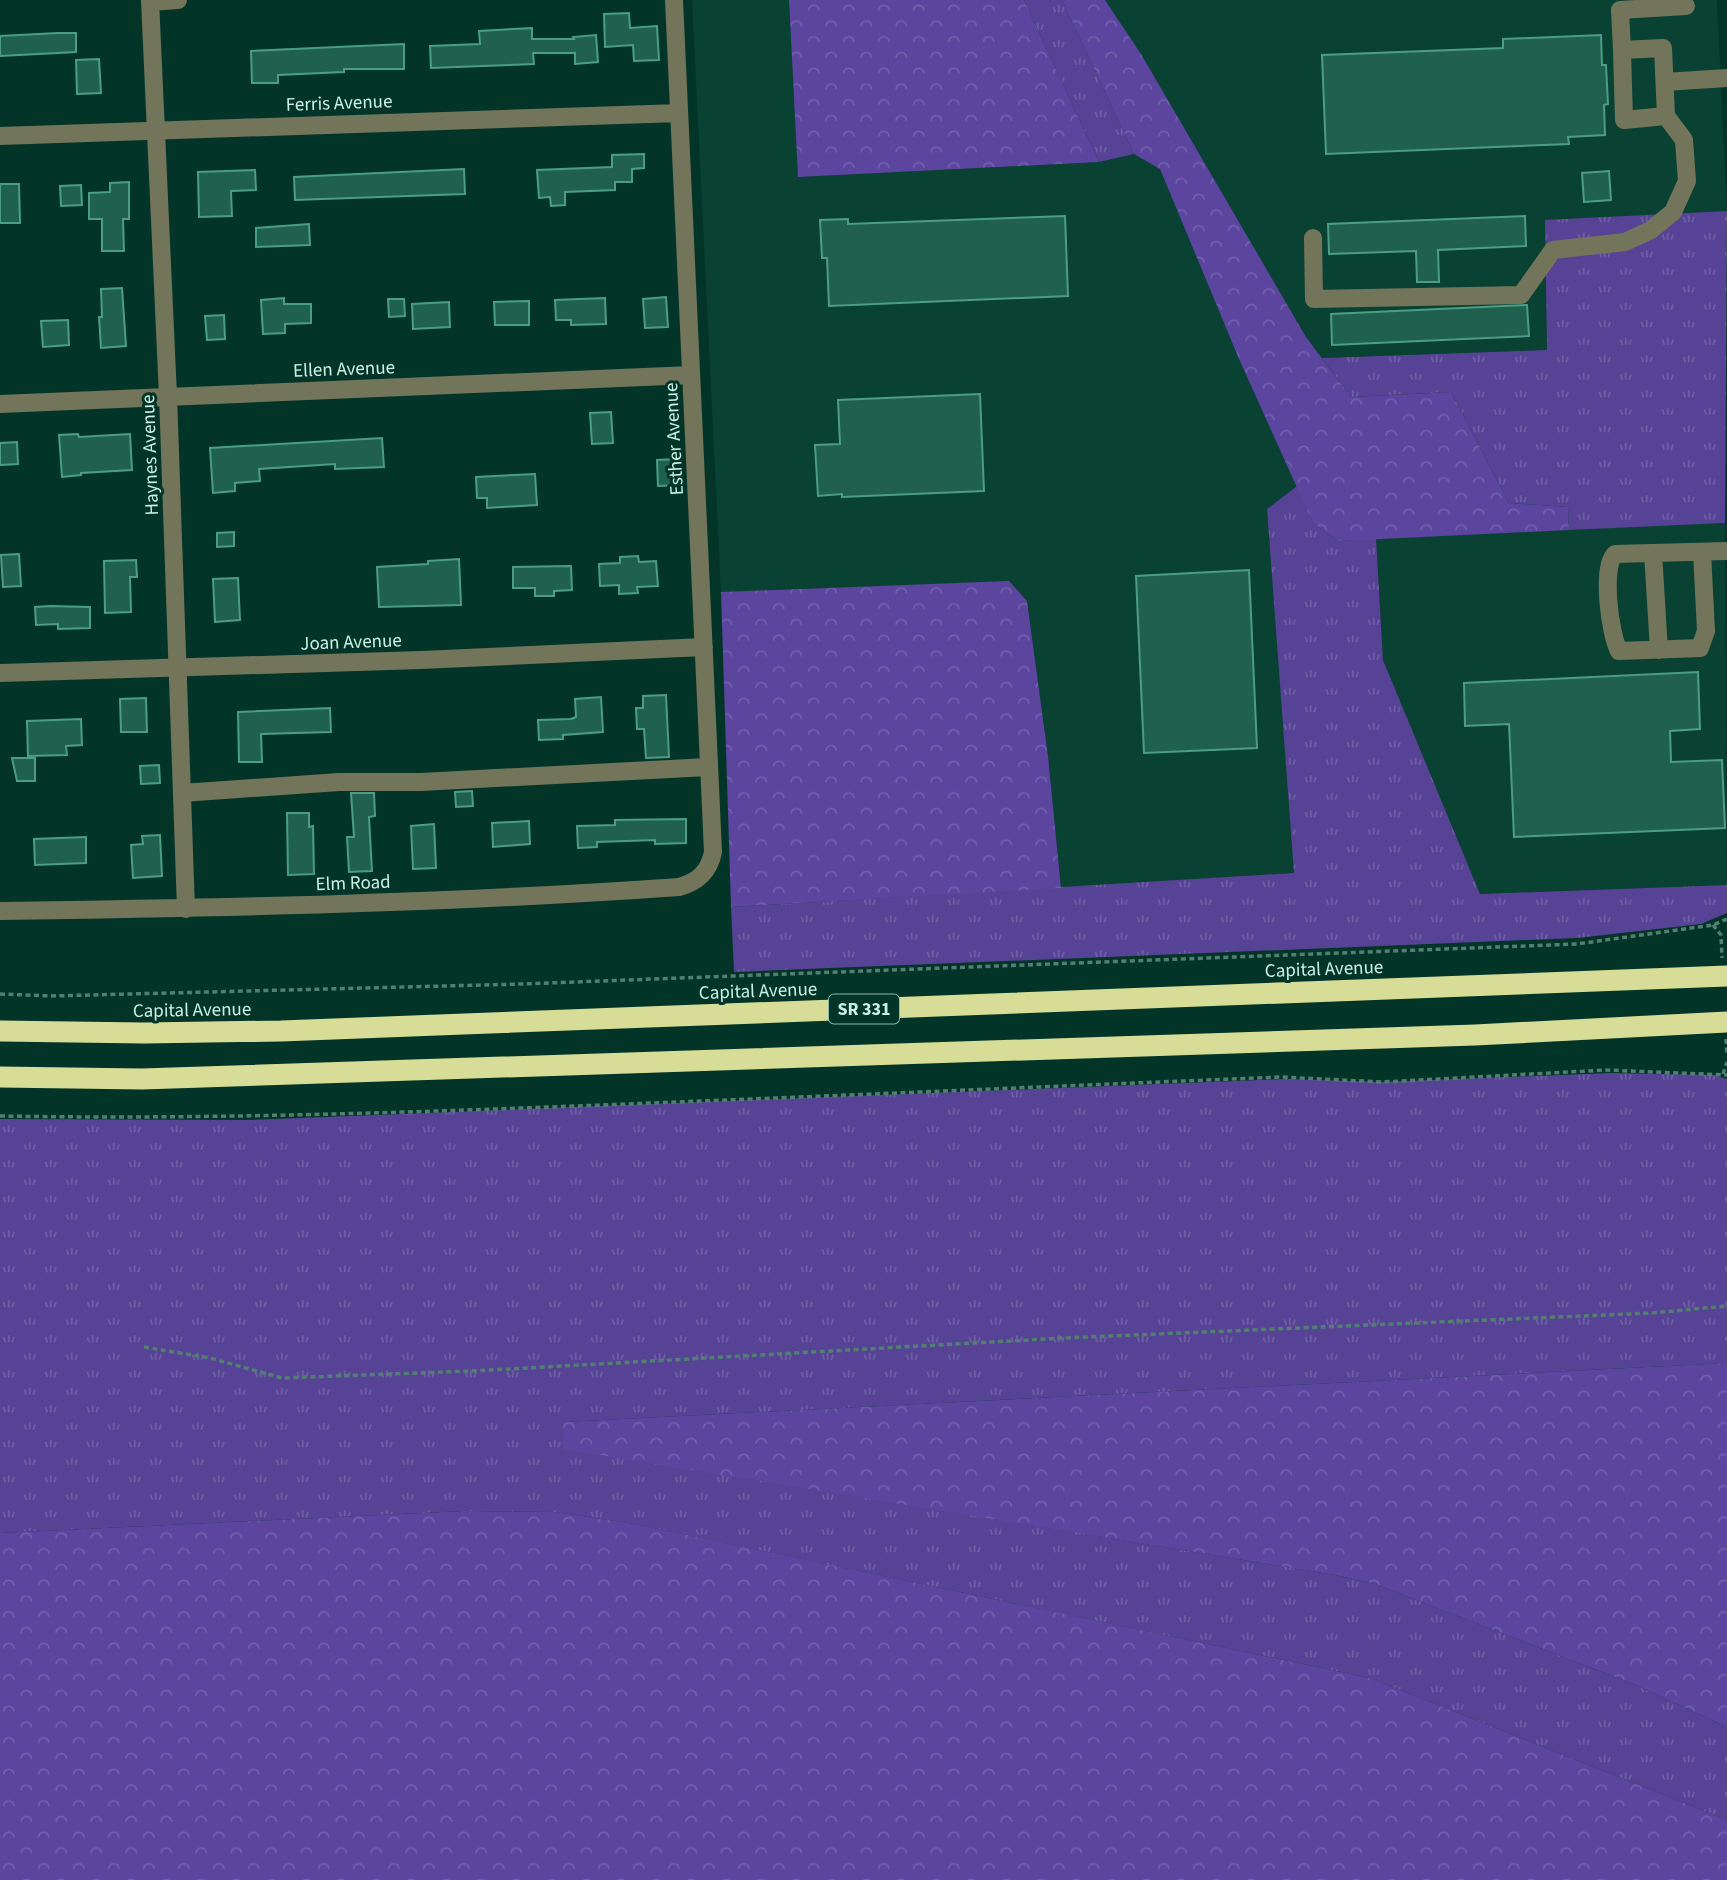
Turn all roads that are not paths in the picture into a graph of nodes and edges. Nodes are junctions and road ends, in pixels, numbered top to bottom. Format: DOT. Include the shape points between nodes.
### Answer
graph roads {
  1 [pos="178,0"];
  2 [pos="674,0"];
  3 [pos="150,1"];
  4 [pos="1686,6"];
  5 [pos="1622,50"];
  6 [pos="1727,78"];
  7 [pos="1665,82"];
  8 [pos="679,113"];
  9 [pos="1666,116"];
  10 [pos="156,131"];
  11 [pos="0,136"];
  12 [pos="1313,238"];
  13 [pos="691,375"];
  14 [pos="168,396"];
  15 [pos="0,404"];
  16 [pos="1727,551"];
  17 [pos="1702,552"];
  18 [pos="1653,553"];
  19 [pos="704,647"];
  20 [pos="1659,650"];
  21 [pos="178,667"];
  22 [pos="0,673"];
  23 [pos="708,767"];
  24 [pos="182,793"];
  25 [pos="704,874"];
  26 [pos="186,909"];
  27 [pos="0,911"];
  28 [pos="1727,975"];
  29 [pos="1727,1022"];
  30 [pos="0,1031"];
  31 [pos="0,1077"];
  1 -- 3 [label="street"];
  2 -- 8 [label="street, Esther Avenue"];
  3 -- 10 [label="street, Haynes Avenue"];
  4 -- 5 [label="street" via="1620,10"];
  5 -- 7 [label="street" via="1663,48"];
  5 -- 9 [label="street" via="1624,120"];
  6 -- 7 [label="street"];
  7 -- 9 [label="street"];
  8 -- 10 [label="street, Ferris Avenue"];
  8 -- 13 [label="street, Esther Avenue"];
  9 -- 12 [label="street" via="1684,140 1687,181 1672,212 1651,230 1625,242 1553,250 1521,295 1314,299"];
  10 -- 11 [label="street, Ferris Avenue"];
  10 -- 14 [label="street, Haynes Avenue"];
  13 -- 14 [label="street, Ellen Avenue"];
  13 -- 19 [label="street, Esther Avenue"];
  14 -- 15 [label="street, Ellen Avenue"];
  14 -- 21 [label="street, Haynes Avenue"];
  16 -- 17 [label="street"];
  17 -- 18 [label="street"];
  17 -- 20 [label="street" via="1706,631 1700,648"];
  18 -- 20 [label="street"];
  18 -- 20 [label="street" via="1615,554 1607,571 1613,641 1619,651"];
  19 -- 21 [label="street, Joan Avenue"];
  19 -- 23 [label="street, Esther Avenue"];
  21 -- 22 [label="street, Joan Avenue"];
  21 -- 24 [label="street, Haynes Avenue"];
  23 -- 24 [label="street"];
  23 -- 25 [label="street, Esther Avenue" via="713,852"];
  24 -- 26 [label="street, Haynes Avenue"];
  25 -- 26 [label="street, Elm Road" via="679,887 564,895"];
  26 -- 27 [label="street, Elm Road"];
  28 -- 30 [label="highway, Capital Avenue / SR 331" via="309,1030"];
  29 -- 31 [label="highway" via="1447,1036 142,1079"];
}
